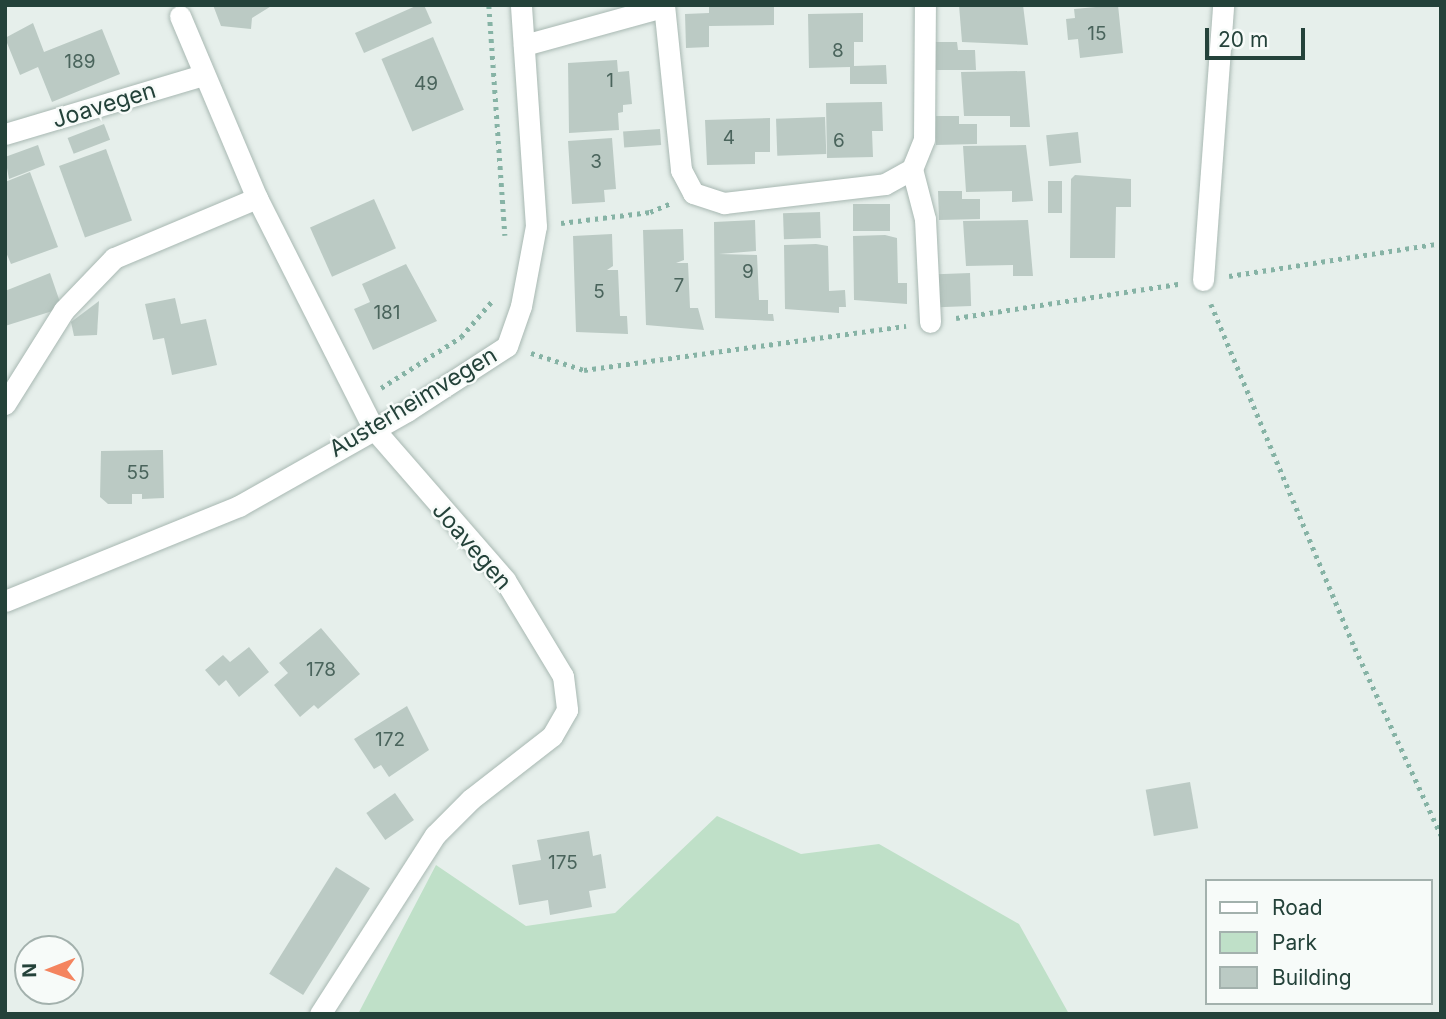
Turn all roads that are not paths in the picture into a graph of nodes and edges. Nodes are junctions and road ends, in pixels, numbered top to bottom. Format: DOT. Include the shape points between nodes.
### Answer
graph roads {
  1 [pos="522,5"];
  2 [pos="925,5"];
  3 [pos="1223,5"];
  4 [pos="663,6"];
  5 [pos="180,16"];
  6 [pos="524,44"];
  7 [pos="203,75"];
  8 [pos="5,134"];
  9 [pos="912,169"];
  10 [pos="257,198"];
  11 [pos="1203,280"];
  12 [pos="930,322"];
  13 [pos="5,404"];
  14 [pos="373,428"];
  15 [pos="5,601"];
  16 [pos="320,1014"];
  1 -- 6 [label="street, Austerheimvegen"];
  2 -- 9 [label="street" via="924,139"];
  3 -- 11 [label="street"];
  4 -- 6 [label="street"];
  4 -- 9 [label="street" via="681,170 693,193 724,203 885,184"];
  5 -- 7 [label="street, Joavegen"];
  6 -- 14 [label="street, Austerheimvegen" via="536,226 522,306 507,346"];
  7 -- 8 [label="street, Joavegen"];
  7 -- 10 [label="street, Joavegen"];
  9 -- 12 [label="street" via="925,219"];
  10 -- 13 [label="street" via="107,264 51,328"];
  10 -- 14 [label="street, Joavegen"];
  14 -- 15 [label="street, Austerheimvegen" via="239,506"];
  14 -- 16 [label="street, Joavegen" via="505,580 563,676 567,710 552,736 471,799 435,835"];
}
